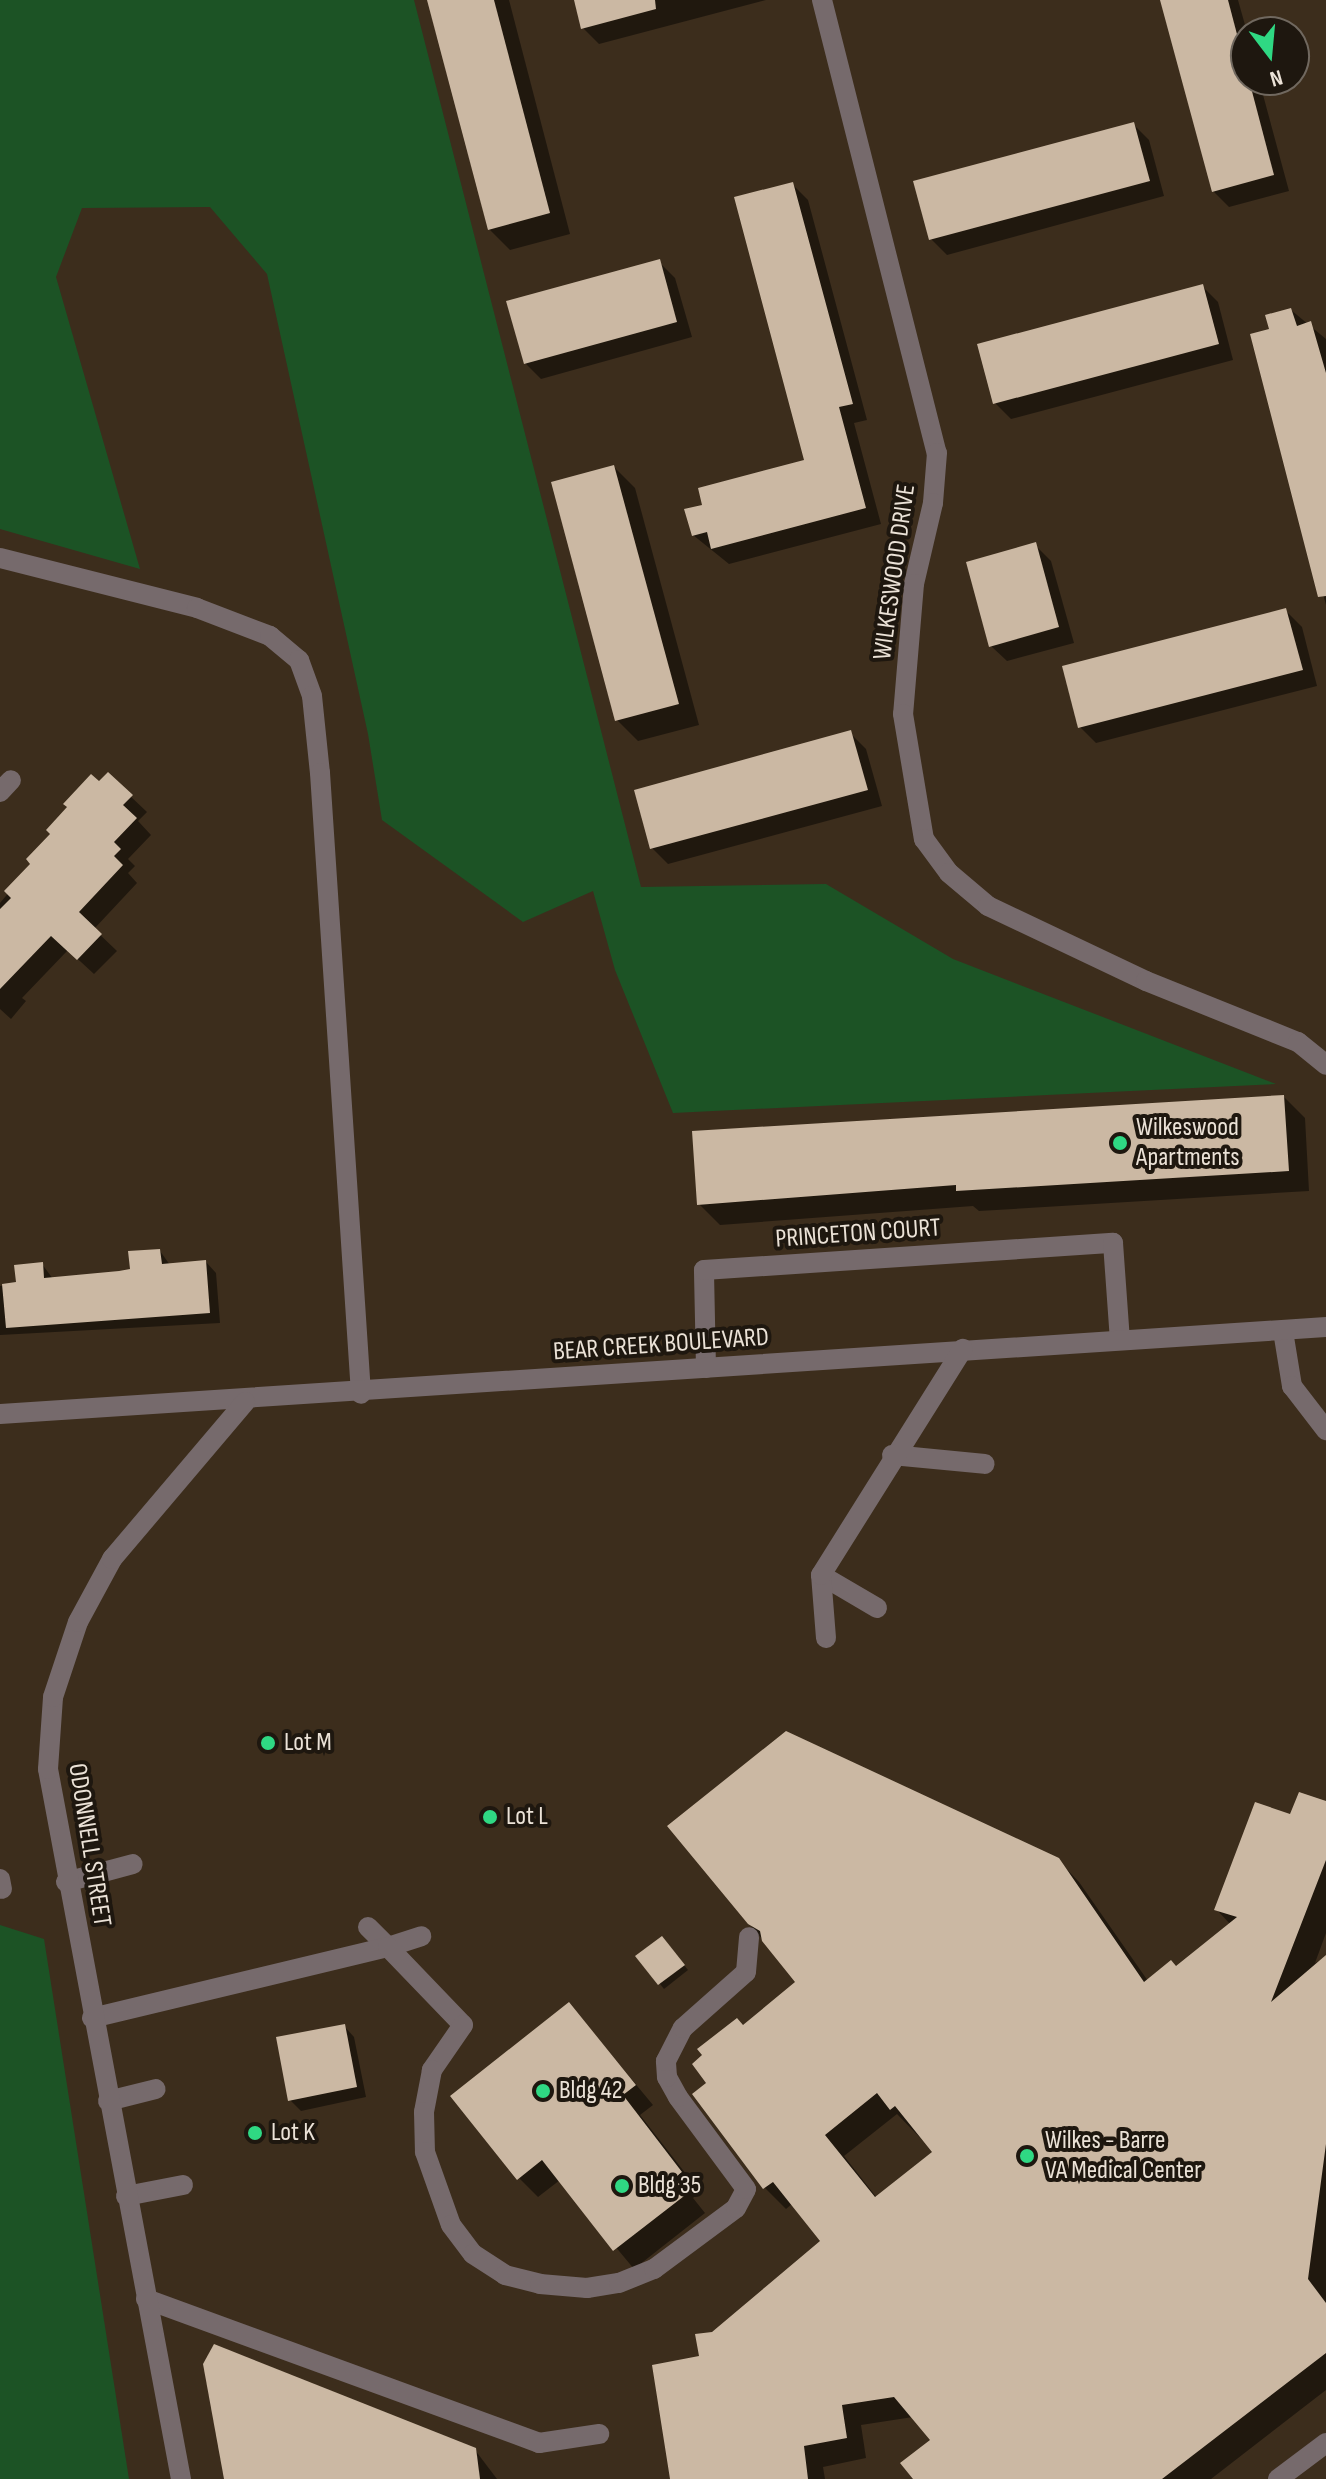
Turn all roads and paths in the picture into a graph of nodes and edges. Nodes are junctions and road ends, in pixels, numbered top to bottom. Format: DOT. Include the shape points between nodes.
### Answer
graph roads {
  1 [pos="822,0"];
  2 [pos="0,558"];
  3 [pos="1326,1065"];
  4 [pos="1326,1327"];
  5 [pos="1283,1331"];
  6 [pos="1120,1340"];
  7 [pos="963,1349"];
  8 [pos="706,1368"];
  9 [pos="361,1394"];
  10 [pos="245,1402"];
  11 [pos="0,1414"];
  12 [pos="1326,1430"];
  13 [pos="892,1455"];
  14 [pos="985,1464"];
  15 [pos="821,1575"];
  16 [pos="877,1608"];
  17 [pos="826,1638"];
  18 [pos="133,1864"];
  19 [pos="66,1882"];
  20 [pos="368,1927"];
  21 [pos="421,1936"];
  22 [pos="749,1937"];
  23 [pos="388,1947"];
  24 [pos="92,2018"];
  25 [pos="156,2089"];
  26 [pos="108,2101"];
  27 [pos="183,2185"];
  28 [pos="126,2196"];
  29 [pos="146,2299"];
  30 [pos="599,2434"];
  31 [pos="1326,2443"];
  32 [pos="181,2479"];
  33 [pos="1278,2479"];
  1 -- 3 [label="street, WILKESWOOD DRIVE" via="937,453 933,503 914,584 903,714 924,839 949,873 988,906 1132,975 1298,1042"];
  2 -- 9 [label="street" via="197,608 270,636 299,660 312,696 320,773"];
  4 -- 5 [label="street, BEAR CREEK BOULEVARD"];
  5 -- 6 [label="street, BEAR CREEK BOULEVARD"];
  5 -- 12 [label="street" via="1292,1386"];
  6 -- 7 [label="street, BEAR CREEK BOULEVARD"];
  6 -- 8 [label="street, PRINCETON COURT" via="1113,1243 704,1270"];
  7 -- 8 [label="street, BEAR CREEK BOULEVARD"];
  7 -- 13 [label="street"];
  8 -- 9 [label="street, BEAR CREEK BOULEVARD"];
  9 -- 10 [label="street, BEAR CREEK BOULEVARD"];
  10 -- 11 [label="street, BEAR CREEK BOULEVARD"];
  10 -- 19 [label="street, ODONNELL STREET" via="112,1559 78,1622 53,1697 48,1769"];
  13 -- 14 [label="street"];
  13 -- 15 [label="street"];
  15 -- 16 [label="street"];
  15 -- 17 [label="street"];
  18 -- 19 [label="street"];
  19 -- 24 [label="street, ODONNELL STREET"];
  20 -- 23 [label="street"];
  21 -- 23 [label="street"];
  22 -- 23 [label="street" via="746,1972 683,2028 666,2061 667,2077 678,2097 746,2189 736,2208 654,2269 587,2288 505,2275 473,2254 451,2225 425,2152 424,2112 432,2070 463,2025"];
  23 -- 24 [label="street"];
  24 -- 26 [label="street, ODONNELL STREET"];
  25 -- 26 [label="street"];
  26 -- 28 [label="street, ODONNELL STREET"];
  27 -- 28 [label="street"];
  28 -- 29 [label="street, ODONNELL STREET"];
  29 -- 30 [label="street" via="539,2443"];
  29 -- 32 [label="street, ODONNELL STREET"];
  31 -- 33 [label="street"];
}
